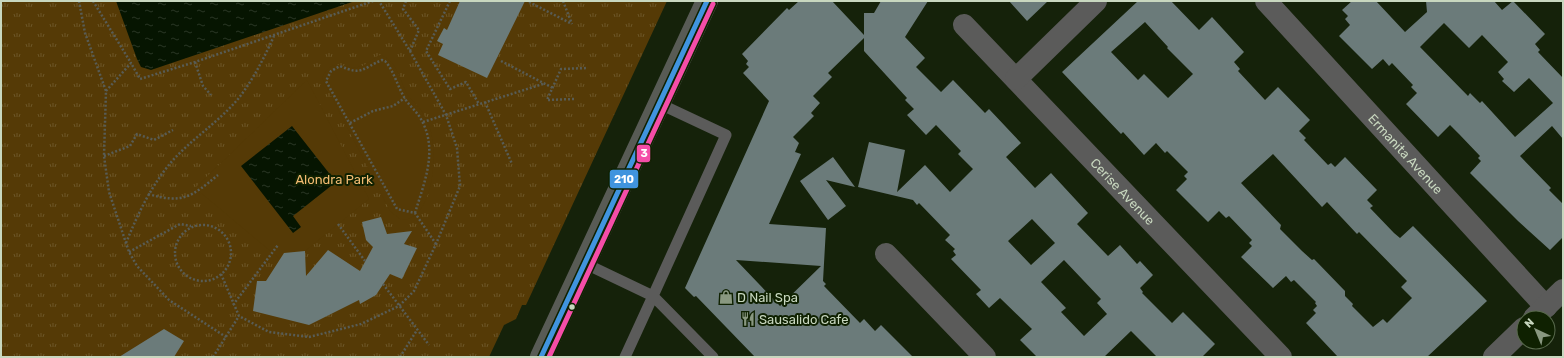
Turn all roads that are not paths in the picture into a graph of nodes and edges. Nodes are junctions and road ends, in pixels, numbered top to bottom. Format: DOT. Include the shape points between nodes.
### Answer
graph roads {
  1 [pos="707,1"];
  2 [pos="1096,1"];
  3 [pos="1266,1"];
  4 [pos="964,24"];
  5 [pos="1016,79"];
  6 [pos="660,104"];
  7 [pos="886,254"];
  8 [pos="586,264"];
  9 [pos="1563,290"];
  10 [pos="653,296"];
  11 [pos="1538,310"];
  12 [pos="1542,310"];
  13 [pos="1516,336"];
  14 [pos="541,357"];
  15 [pos="625,357"];
  16 [pos="713,357"];
  17 [pos="985,357"];
  18 [pos="1281,357"];
  19 [pos="1494,357"];
  1 -- 6 [label="main road"];
  2 -- 5 [label="street"];
  3 -- 11 [label="street, Ermanita Avenue"];
  4 -- 5 [label="street, Cerise Avenue"];
  5 -- 18 [label="street, Cerise Avenue"];
  6 -- 8 [label="main road"];
  6 -- 10 [label="lane" via="726,135"];
  7 -- 17 [label="street"];
  8 -- 10 [label="lane"];
  8 -- 14 [label="main road"];
  9 -- 12 [label="street"];
  10 -- 15 [label="lane"];
  10 -- 16 [label="lane"];
  13 -- 19 [label="street"];
}
